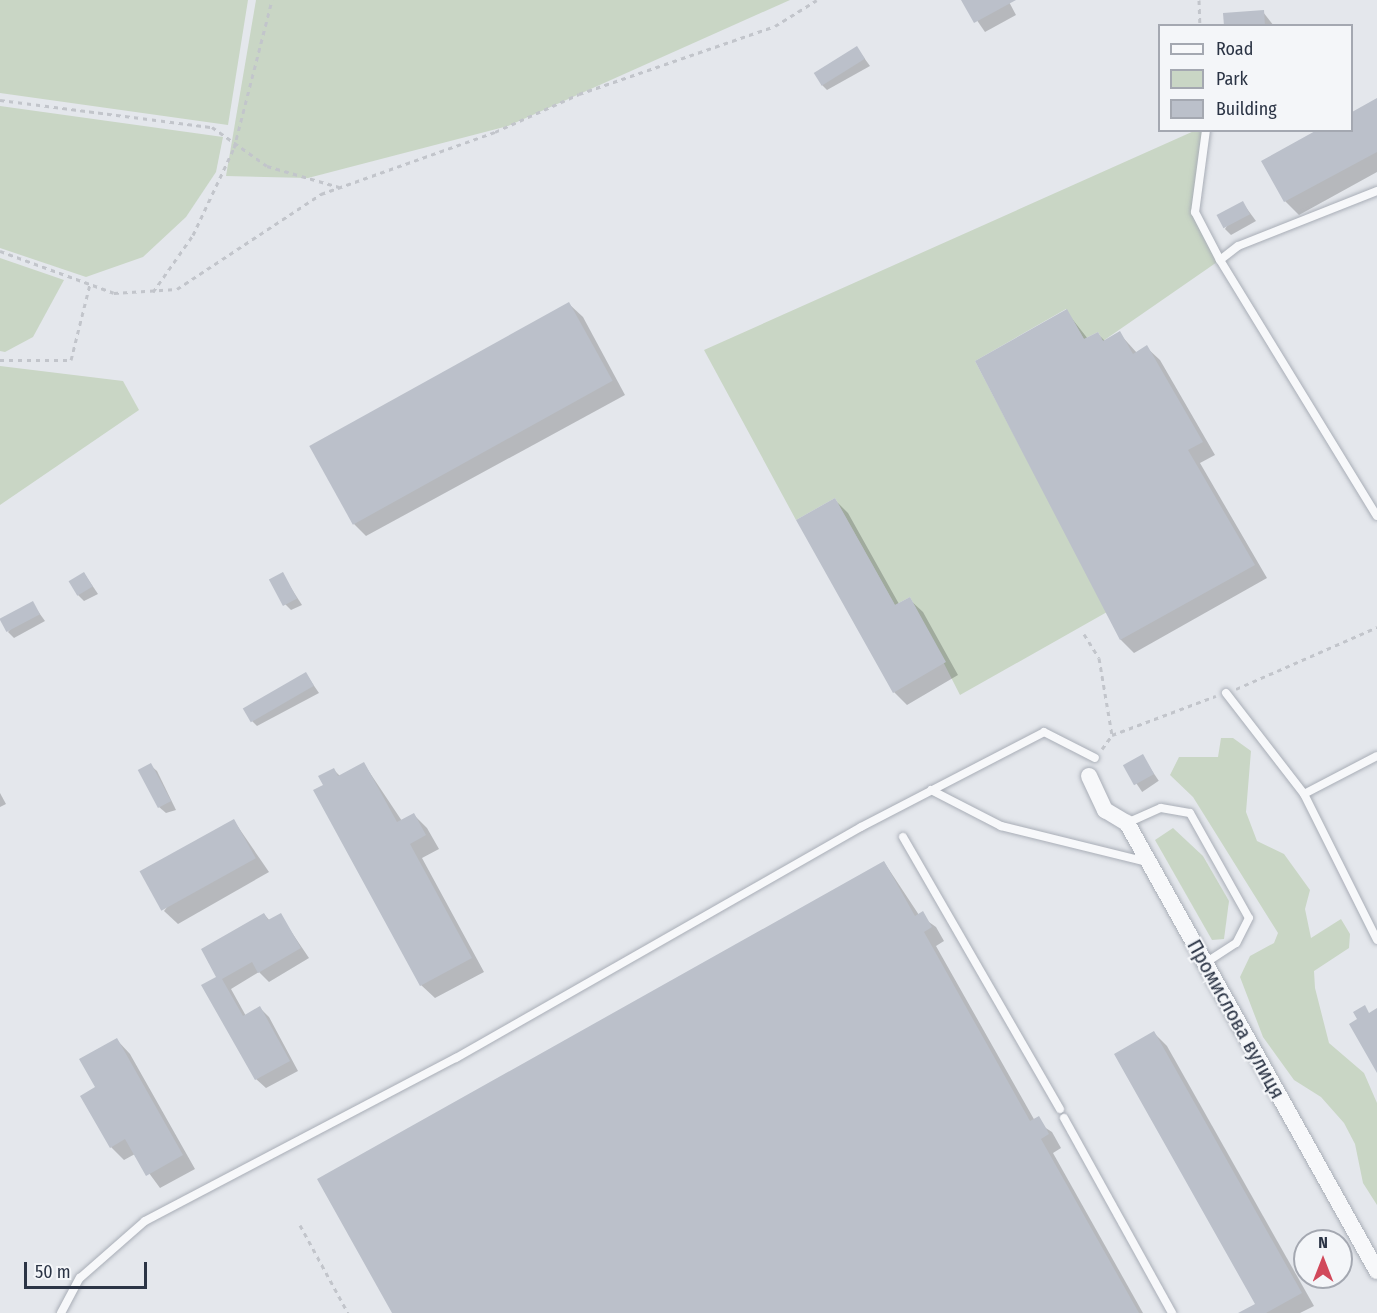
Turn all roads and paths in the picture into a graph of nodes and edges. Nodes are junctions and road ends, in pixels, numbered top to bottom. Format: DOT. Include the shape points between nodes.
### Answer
graph roads {
  1 [pos="272,0"];
  2 [pos="817,0"];
  3 [pos="1199,0"];
  4 [pos="811,2"];
  5 [pos="1200,24"];
  6 [pos="0,100"];
  7 [pos="1206,132"];
  8 [pos="235,138"];
  9 [pos="341,187"];
  10 [pos="1377,191"];
  11 [pos="0,251"];
  12 [pos="1220,260"];
  13 [pos="90,284"];
  14 [pos="152,294"];
  15 [pos="0,360"];
  16 [pos="1377,516"];
  17 [pos="1084,634"];
  18 [pos="1226,693"];
  19 [pos="1112,735"];
  20 [pos="1377,756"];
  21 [pos="1095,758"];
  22 [pos="1089,776"];
  23 [pos="931,790"];
  24 [pos="1304,794"];
  25 [pos="1127,823"];
  26 [pos="903,837"];
  27 [pos="1149,862"];
  28 [pos="1377,940"];
  29 [pos="1205,963"];
  30 [pos="300,1225"];
  31 [pos="1377,1271"];
  32 [pos="61,1313"];
  33 [pos="348,1313"];
  34 [pos="1172,1313"];
  1 -- 8 [label="path"];
  2 -- 4 [label="path"];
  3 -- 5 [label="path"];
  4 -- 9 [label="path" via="776,26 579,94 495,132"];
  6 -- 8 [label="path" via="212,127"];
  7 -- 12 [label="lane" via="1195,212"];
  8 -- 9 [label="path" via="267,166"];
  8 -- 14 [label="path" via="193,235"];
  9 -- 14 [label="path" via="295,207 177,289"];
  10 -- 12 [label="lane" via="1238,246"];
  11 -- 13 [label="path"];
  12 -- 16 [label="lane"];
  13 -- 14 [label="path" via="114,294"];
  13 -- 15 [label="path" via="71,360"];
  17 -- 19 [label="path" via="1099,658"];
  18 -- 24 [label="lane"];
  20 -- 24 [label="lane"];
  21 -- 23 [label="lane" via="1044,732"];
  22 -- 25 [label="street, Промислова вулиця" via="1105,810"];
  23 -- 27 [label="lane" via="1001,826"];
  23 -- 32 [label="lane" via="456,1058 145,1221 80,1278"];
  24 -- 28 [label="lane"];
  25 -- 27 [label="street, Промислова вулиця"];
  25 -- 29 [label="lane" via="1161,808 1190,813 1249,918 1236,943"];
  26 -- 34 [label="lane"];
  27 -- 29 [label="street, Промислова вулиця"];
  29 -- 31 [label="street, Промислова вулиця"];
  30 -- 33 [label="path"];
}
